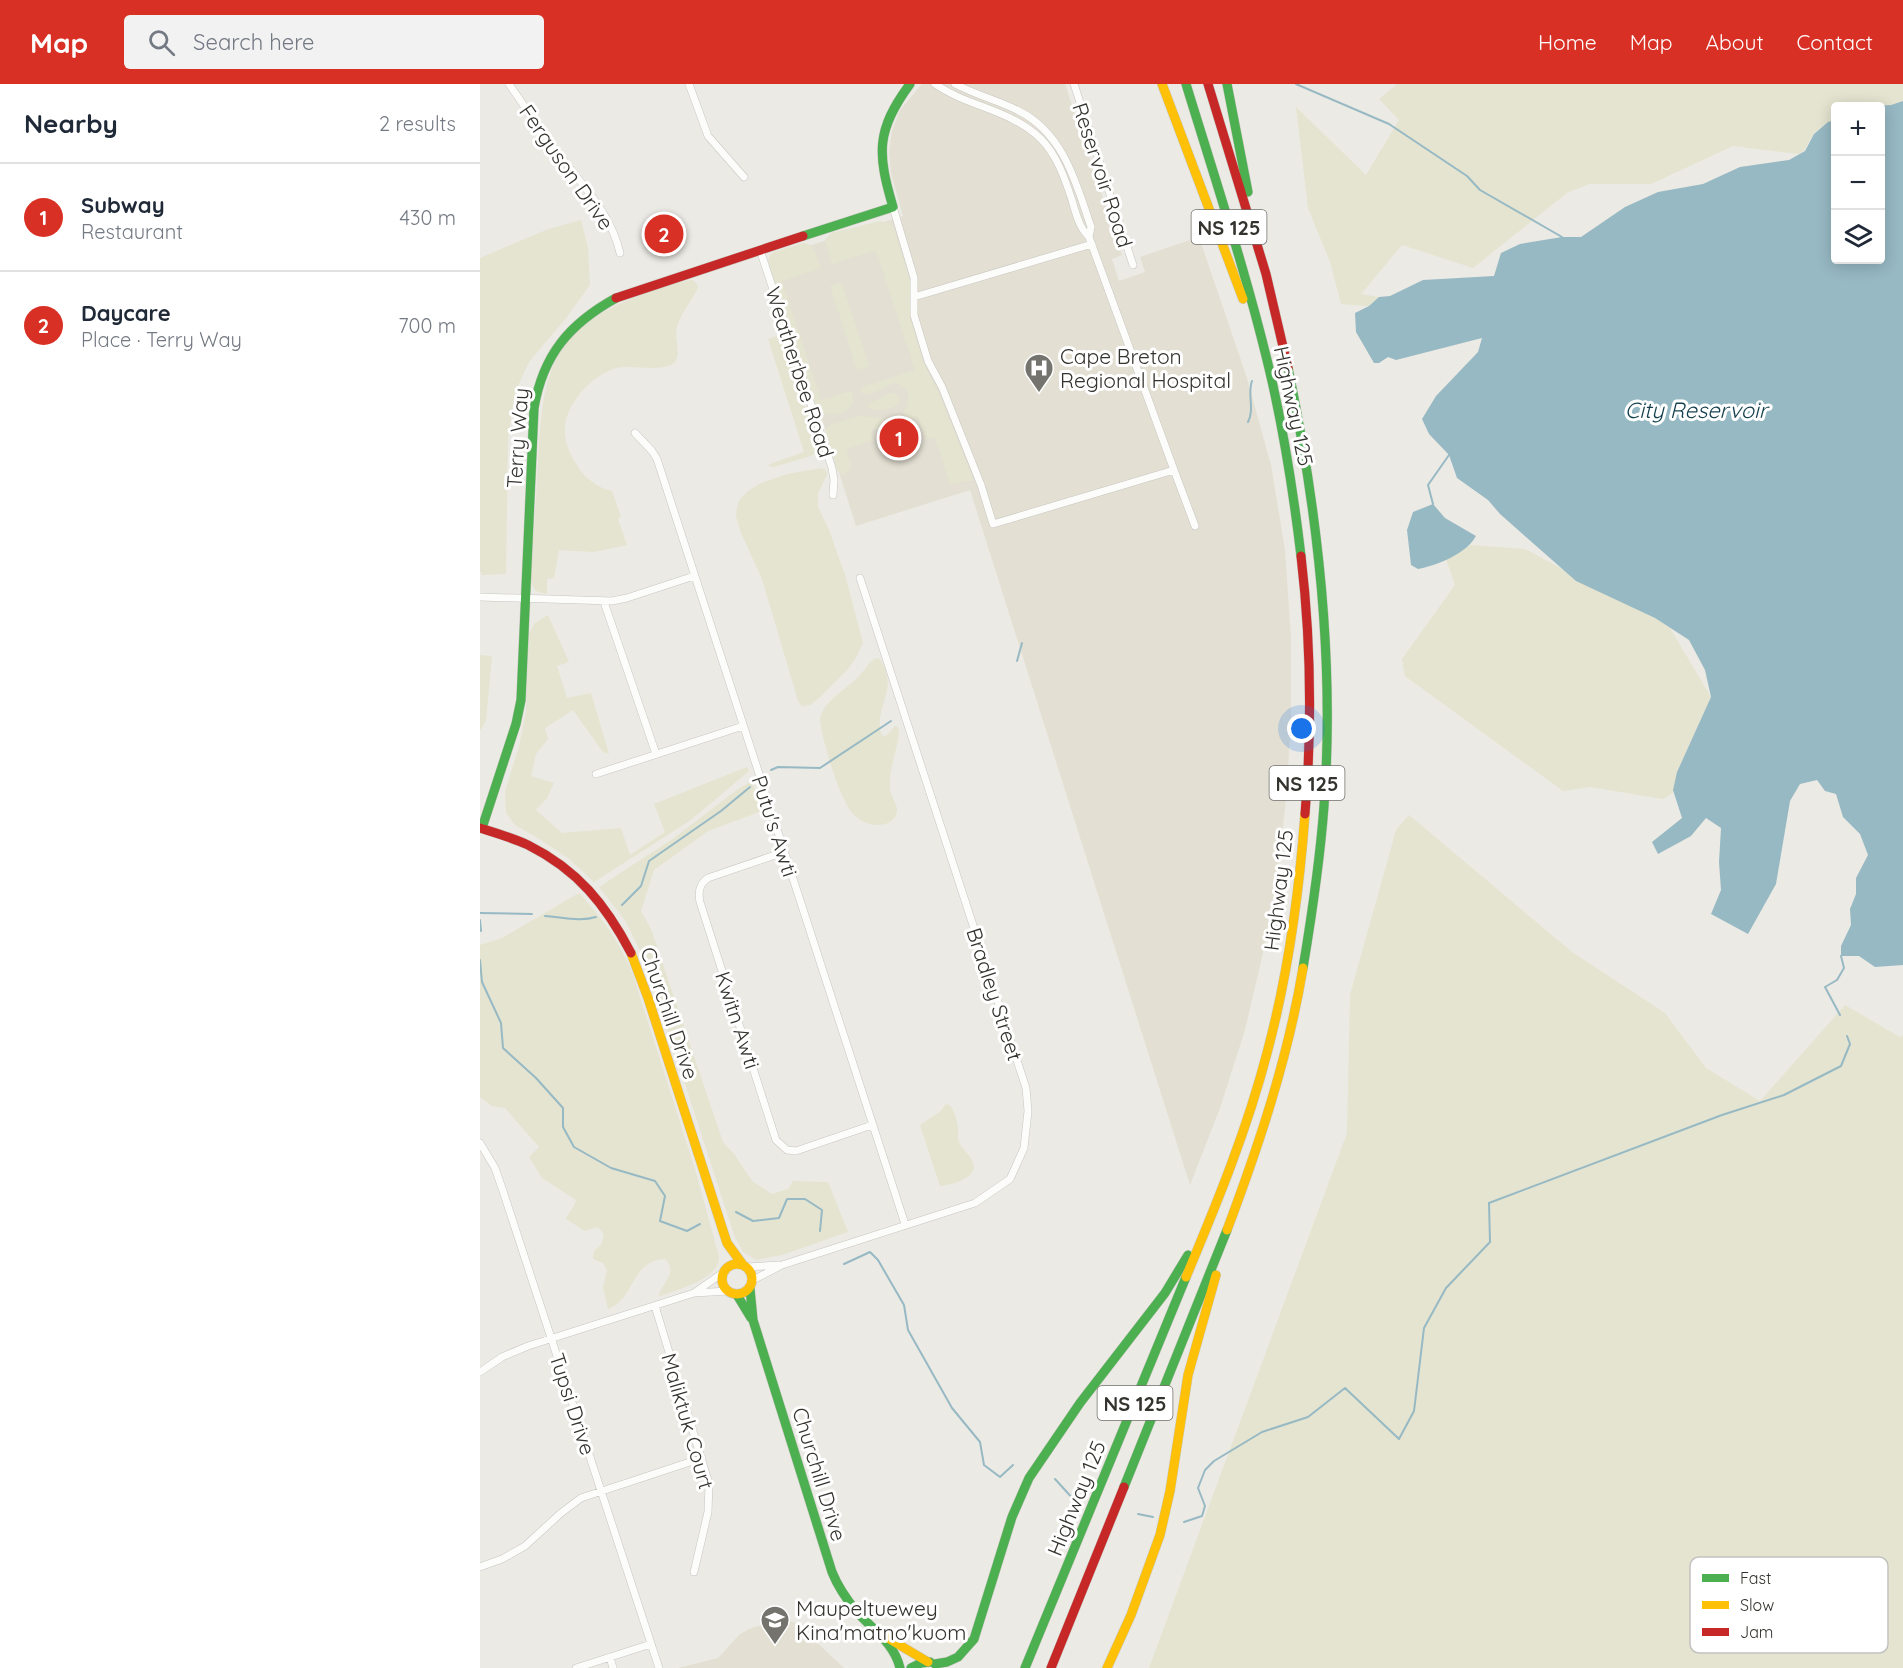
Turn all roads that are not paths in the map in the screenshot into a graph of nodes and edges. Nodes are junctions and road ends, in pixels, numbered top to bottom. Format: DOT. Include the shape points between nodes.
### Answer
graph roads {
  1 [pos="509,84"];
  2 [pos="689,84"];
  3 [pos="910,84"];
  4 [pos="935,84"];
  5 [pos="955,84"];
  6 [pos="1074,84"];
  7 [pos="1162,84"];
  8 [pos="1186,84"];
  9 [pos="1208,84"];
  10 [pos="1227,84"];
  11 [pos="744,177"];
  12 [pos="893,207"];
  13 [pos="1090,240"];
  14 [pos="760,250"];
  15 [pos="620,253"];
  16 [pos="1261,258"];
  17 [pos="1133,265"];
  18 [pos="914,297"];
  19 [pos="1269,371"];
  20 [pos="635,433"];
  21 [pos="1174,470"];
  22 [pos="833,495"];
  23 [pos="1195,526"];
  24 [pos="694,576"];
  25 [pos="860,578"];
  26 [pos="480,597"];
  27 [pos="527,599"];
  28 [pos="604,602"];
  29 [pos="743,726"];
  30 [pos="656,754"];
  31 [pos="596,774"];
  32 [pos="481,828"];
  33 [pos="784,852"];
  34 [pos="872,1125"];
  35 [pos="480,1143"];
  36 [pos="1223,1188"];
  37 [pos="1237,1200"];
  38 [pos="905,1224"];
  39 [pos="727,1244"];
  40 [pos="782,1265"];
  41 [pos="745,1266"];
  42 [pos="724,1271"];
  43 [pos="751,1284"];
  44 [pos="694,1293"];
  45 [pos="733,1293"];
  46 [pos="655,1306"];
  47 [pos="753,1320"];
  48 [pos="552,1339"];
  49 [pos="480,1372"];
  50 [pos="702,1458"];
  51 [pos="601,1491"];
  52 [pos="480,1567"];
  53 [pos="694,1572"];
  54 [pos="872,1627"];
  55 [pos="651,1644"];
  56 [pos="610,1657"];
  57 [pos="935,1665"];
  58 [pos="576,1668"];
  59 [pos="613,1668"];
  60 [pos="659,1668"];
  61 [pos="900,1668"];
  62 [pos="911,1668"];
  63 [pos="1025,1668"];
  64 [pos="1051,1668"];
  65 [pos="1107,1668"];
  1 -- 15 [label="street, Ferguson Drive" via="604,213"];
  2 -- 11 [label="street" via="708,135"];
  3 -- 12 [label="main road" via="891,114 882,143 882,165"];
  4 -- 13 [label="street" via="1024,125 1041,140 1056,160 1082,230"];
  5 -- 13 [label="street" via="1019,111 1049,135 1070,166 1091,227"];
  6 -- 17 [label="street, Reservoir Road"];
  7 -- 19 [label="main road"];
  8 -- 19 [label="main road, Highway 125 / NS 125"];
  9 -- 16 [label="main road, Highway 125 / NS 125"];
  10 -- 16 [label="main road"];
  12 -- 14 [label="main road, Terry Way"];
  12 -- 18 [label="street" via="914,278"];
  13 -- 18 [label="street"];
  13 -- 21 [label="street"];
  14 -- 22 [label="street, Weatherbee Road" via="832,468"];
  14 -- 27 [label="main road, Terry Way" via="622,294 581,321 553,351 540,379 534,408"];
  16 -- 37 [label="main road, Highway 125 / NS 125" via="1298,415 1312,501 1323,594 1328,751 1318,874 1304,965 1278,1080"];
  18 -- 21 [label="street" via="914,315 928,361 942,387 993,524"];
  19 -- 36 [label="main road, Highway 125 / NS 125" via="1290,468 1307,632 1310,725 1306,809 1278,1010 1259,1084"];
  20 -- 24 [label="street, Putu's Awti" via="657,459"];
  21 -- 23 [label="street"];
  24 -- 28 [label="street"];
  24 -- 29 [label="street, Putu's Awti"];
  25 -- 38 [label="street, Bradley Street" via="1026,1088 1028,1112 1024,1148 1010,1179 975,1203"];
  26 -- 27 [label="street"];
  27 -- 28 [label="street"];
  27 -- 32 [label="main road, Terry Way" via="519,712"];
  28 -- 30 [label="street"];
  29 -- 30 [label="street"];
  29 -- 33 [label="street, Putu's Awti"];
  30 -- 31 [label="street"];
  32 -- 39 [label="main road, Churchill Drive" via="528,845 557,862 588,887 617,924 648,993"];
  33 -- 34 [label="street, Putu's Awti"];
  33 -- 34 [label="street, Kwitn Awti" via="708,878 699,892 776,1140 796,1151"];
  34 -- 38 [label="street, Putu's Awti"];
  35 -- 48 [label="street, Tupsi Drive" via="495,1168"];
  36 -- 57 [label="main road" via="1165,1293 1080,1403 1029,1478 1012,1517 974,1639 958,1657"];
  36 -- 63 [label="main road, Highway 125 / NS 125"];
  37 -- 64 [label="main road, Highway 125 / NS 125"];
  37 -- 65 [label="main road" via="1188,1375 1160,1535"];
  38 -- 40 [label="street, Bradley Street"];
  39 -- 41 [label="main road, Churchill Drive"];
  39 -- 42 [label="main road, Churchill Drive"];
  40 -- 41 [label="street, Bradley Street"];
  40 -- 43 [label="street, Bradley Street"];
  41 -- 42 [label="main road" via="733,1264"];
  41 -- 43 [label="main road" via="750,1271"];
  42 -- 44 [label="street"];
  42 -- 45 [label="main road" via="722,1282"];
  43 -- 45 [label="main road"];
  43 -- 47 [label="main road, Churchill Drive"];
  44 -- 45 [label="street"];
  44 -- 46 [label="street"];
  45 -- 47 [label="main road, Churchill Drive"];
  46 -- 48 [label="street"];
  46 -- 50 [label="street, Maliktuk Court"];
  47 -- 54 [label="main road, Churchill Drive" via="832,1572 848,1600"];
  48 -- 49 [label="street" via="502,1357"];
  48 -- 51 [label="street, Tupsi Drive"];
  50 -- 51 [label="street"];
  50 -- 53 [label="street, Maliktuk Court" via="710,1504"];
  51 -- 52 [label="street" via="573,1503 525,1546"];
  51 -- 55 [label="street, Tupsi Drive"];
  54 -- 57 [label="main road, Churchill Drive"];
  54 -- 61 [label="main road, Churchill Drive" via="895,1652"];
  55 -- 56 [label="street"];
  55 -- 60 [label="street, Tupsi Drive"];
  56 -- 58 [label="street"];
  56 -- 59 [label="street"];
  57 -- 62 [label="main road" via="921,1663"];
}
